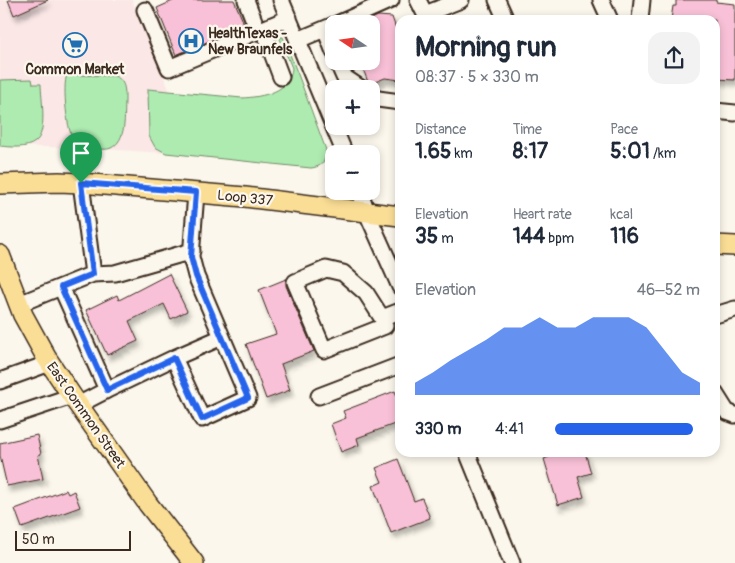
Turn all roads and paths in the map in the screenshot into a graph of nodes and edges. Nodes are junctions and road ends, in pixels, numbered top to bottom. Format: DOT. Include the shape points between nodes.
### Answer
graph roads {
  1 [pos="246,0"];
  2 [pos="281,0"];
  3 [pos="391,0"];
  4 [pos="418,0"];
  5 [pos="461,0"];
  6 [pos="497,0"];
  7 [pos="601,0"];
  8 [pos="642,0"];
  9 [pos="145,10"];
  10 [pos="357,15"];
  11 [pos="425,15"];
  12 [pos="430,15"];
  13 [pos="504,15"];
  14 [pos="608,15"];
  15 [pos="640,15"];
  16 [pos="289,18"];
  17 [pos="325,29"];
  18 [pos="260,30"];
  19 [pos="298,40"];
  20 [pos="341,70"];
  21 [pos="281,77"];
  22 [pos="348,80"];
  23 [pos="380,99"];
  24 [pos="395,101"];
  25 [pos="720,112"];
  26 [pos="735,113"];
  27 [pos="341,145"];
  28 [pos="81,183"];
  29 [pos="0,184"];
  30 [pos="196,192"];
  31 [pos="363,200"];
  32 [pos="367,213"];
  33 [pos="395,216"];
  34 [pos="720,245"];
  35 [pos="735,246"];
  36 [pos="192,251"];
  37 [pos="2,265"];
  38 [pos="93,274"];
  39 [pos="395,276"];
  40 [pos="61,287"];
  41 [pos="19,304"];
  42 [pos="735,309"];
  43 [pos="395,313"];
  44 [pos="720,314"];
  45 [pos="382,318"];
  46 [pos="222,337"];
  47 [pos="174,358"];
  48 [pos="50,363"];
  49 [pos="395,367"];
  50 [pos="0,381"];
  51 [pos="107,390"];
  52 [pos="319,396"];
  53 [pos="75,401"];
  54 [pos="720,401"];
  55 [pos="735,415"];
  56 [pos="0,420"];
  57 [pos="469,457"];
  58 [pos="194,563"];
  59 [pos="512,563"];
  1 -- 18 [label="street"];
  2 -- 16 [label="street"];
  3 -- 10 [label="street"];
  4 -- 11 [label="street"];
  5 -- 12 [label="street"];
  6 -- 13 [label="street"];
  7 -- 14 [label="street"];
  8 -- 15 [label="street"];
  9 -- 18 [label="street" via="169,68"];
  16 -- 18 [label="street"];
  16 -- 19 [label="street"];
  17 -- 19 [label="street"];
  18 -- 21 [label="street"];
  19 -- 27 [label="street"];
  20 -- 22 [label="street"];
  23 -- 24 [label="street"];
  25 -- 26 [label="street"];
  28 -- 29 [label="main road, Loop 337"];
  28 -- 30 [label="main road, Loop 337"];
  28 -- 38 [label="street"];
  30 -- 32 [label="main road, Loop 337"];
  30 -- 36 [label="street"];
  31 -- 32 [label="street"];
  32 -- 33 [label="main road, Loop 337"];
  32 -- 39 [label="street"];
  34 -- 35 [label="main road"];
  36 -- 38 [label="street" via="115,273"];
  36 -- 46 [label="street" via="196,276"];
  37 -- 41 [label="main road, East Common Street"];
  38 -- 40 [label="street"];
  40 -- 41 [label="street"];
  40 -- 51 [label="street"];
  41 -- 48 [label="main road, East Common Street"];
  42 -- 44 [label="street"];
  43 -- 45 [label="street"];
  45 -- 45 [label="street" via="366,293 343,273 326,269 295,282 324,350 385,326"];
  46 -- 47 [label="street"];
  46 -- 47 [label="street" via="248,398 202,419"];
  47 -- 51 [label="street"];
  48 -- 50 [label="street"];
  48 -- 53 [label="main road, East Common Street"];
  49 -- 52 [label="street"];
  51 -- 53 [label="street"];
  53 -- 56 [label="street"];
  53 -- 58 [label="main road, East Common Street"];
  54 -- 55 [label="street" via="727,412"];
  57 -- 59 [label="street"];
}
